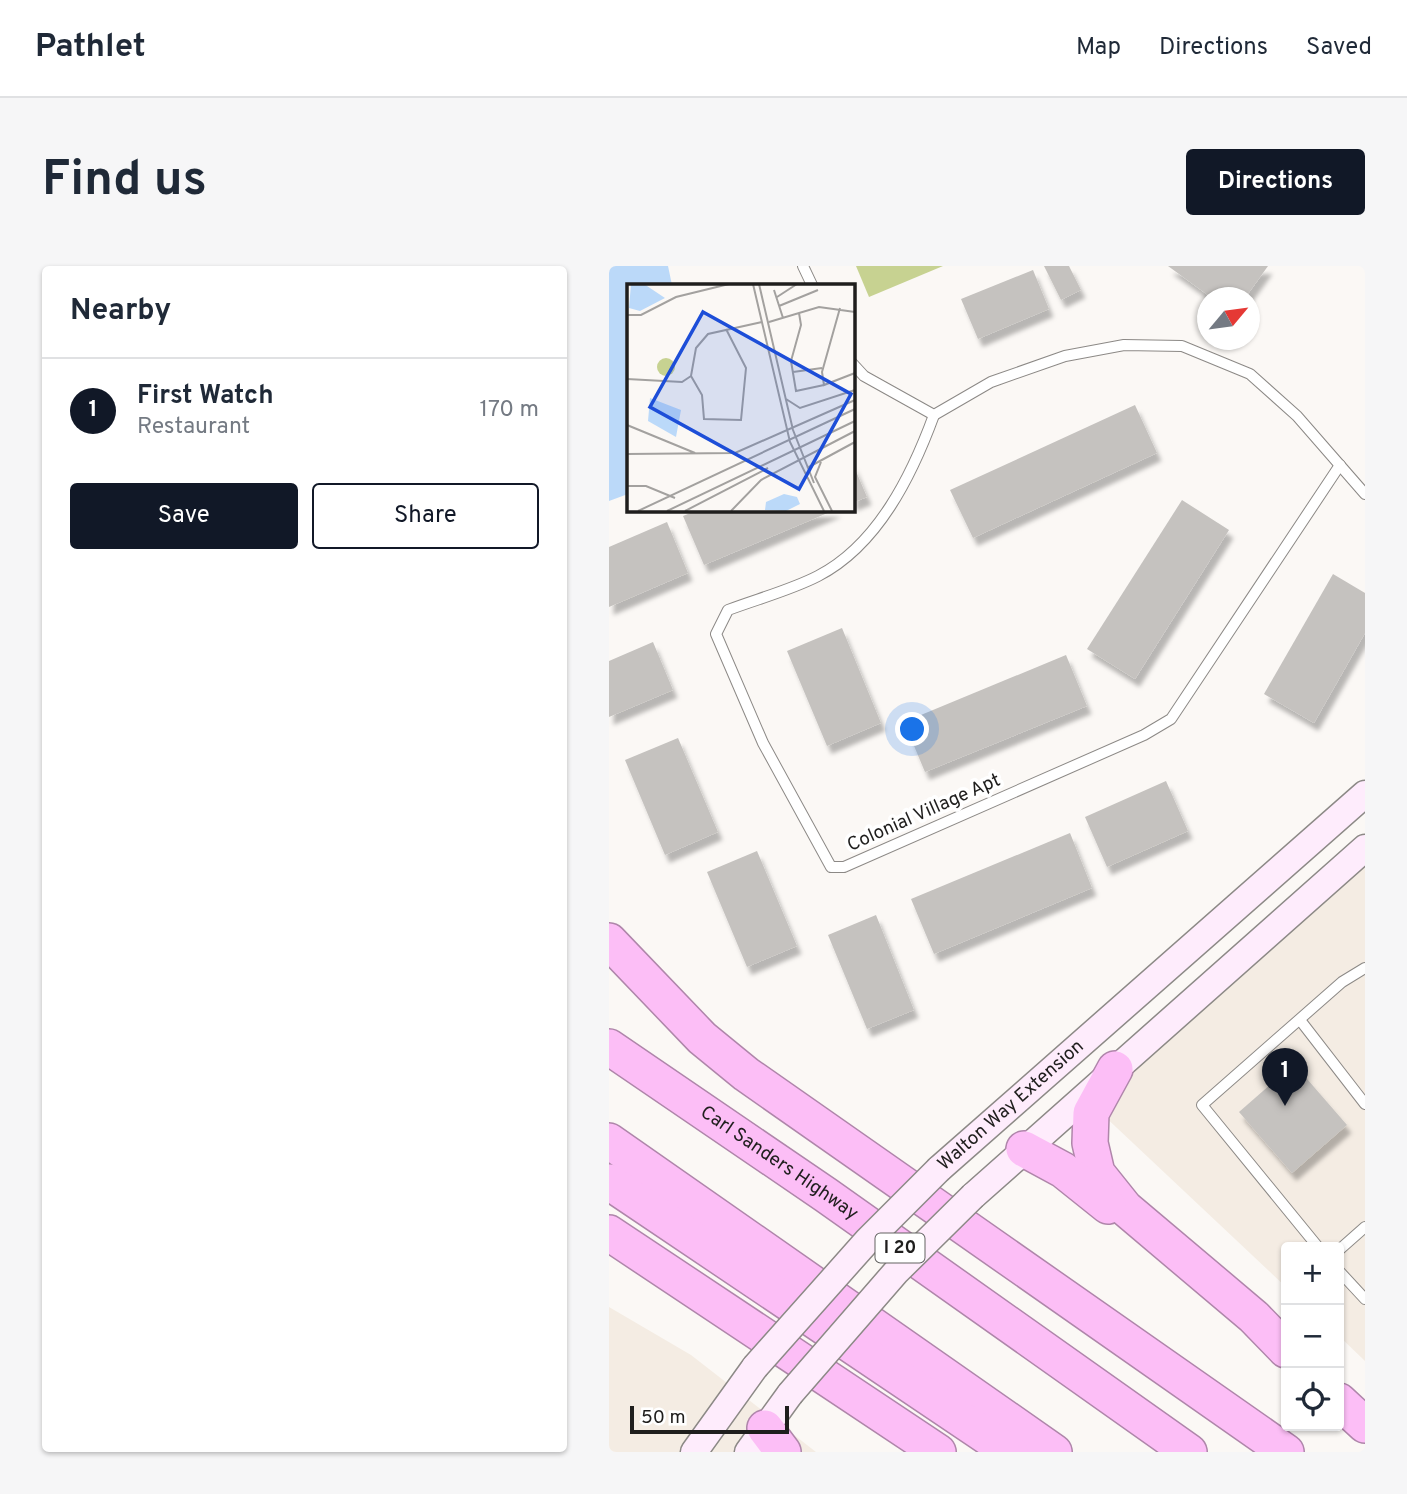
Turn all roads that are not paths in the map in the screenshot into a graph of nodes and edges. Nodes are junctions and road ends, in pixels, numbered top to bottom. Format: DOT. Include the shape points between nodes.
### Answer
graph roads {
  1 [pos="803,266"];
  2 [pos="812,284"];
  3 [pos="854,365"];
  4 [pos="934,415"];
  5 [pos="1340,465"];
  6 [pos="1365,494"];
  7 [pos="1365,794"];
  8 [pos="1365,848"];
  9 [pos="609,941"];
  10 [pos="1365,968"];
  11 [pos="1300,1020"];
  12 [pos="609,1047"];
  13 [pos="1115,1069"];
  14 [pos="1365,1104"];
  15 [pos="979,1131"];
  16 [pos="609,1141"];
  17 [pos="1024,1149"];
  18 [pos="609,1182"];
  19 [pos="1365,1227"];
  20 [pos="609,1233"];
  21 [pos="1314,1242"];
  22 [pos="1344,1246"];
  23 [pos="1344,1276"];
  24 [pos="1365,1299"];
  25 [pos="1281,1347"];
  26 [pos="1281,1348"];
  27 [pos="752,1372"];
  28 [pos="1344,1406"];
  29 [pos="1365,1425"];
  30 [pos="765,1444"];
  31 [pos="694,1452"];
  32 [pos="937,1452"];
  33 [pos="1010,1452"];
  34 [pos="1054,1452"];
  35 [pos="1189,1452"];
  36 [pos="1286,1452"];
  1 -- 2 [label="lane"];
  3 -- 4 [label="lane" via="864,376"];
  4 -- 5 [label="lane" via="991,382 1065,356 1124,345 1182,346 1250,374 1297,416"];
  4 -- 5 [label="lane, Colonial Village Apt" via="916,463 889,510 858,545 819,576 728,610 716,634 764,743 831,867 844,867 1171,719"];
  5 -- 6 [label="lane"];
  7 -- 15 [label="main road, Walton Way Extension"];
  8 -- 13 [label="main road"];
  9 -- 36 [label="highway" via="702,1038 746,1073"];
  10 -- 11 [label="lane"];
  11 -- 14 [label="lane"];
  11 -- 21 [label="lane" via="1202,1105"];
  12 -- 35 [label="highway, Carl Sanders Highway / I 20"];
  13 -- 17 [label="main road"];
  13 -- 25 [label="highway" via="1091,1113 1090,1143 1097,1173 1125,1208 1254,1317"];
  15 -- 17 [label="main road"];
  15 -- 27 [label="main road, Walton Way Extension, bridge" via="868,1240"];
  16 -- 34 [label="highway"];
  17 -- 26 [label="highway" via="1088,1189"];
  17 -- 30 [label="main road, bridge" via="896,1272 790,1394"];
  18 -- 33 [label="highway"];
  19 -- 22 [label="lane"];
  20 -- 32 [label="highway"];
  23 -- 24 [label="lane"];
  27 -- 30 [label="main road"];
  27 -- 31 [label="main road, Walton Way Extension"];
  28 -- 29 [label="highway"];
}
